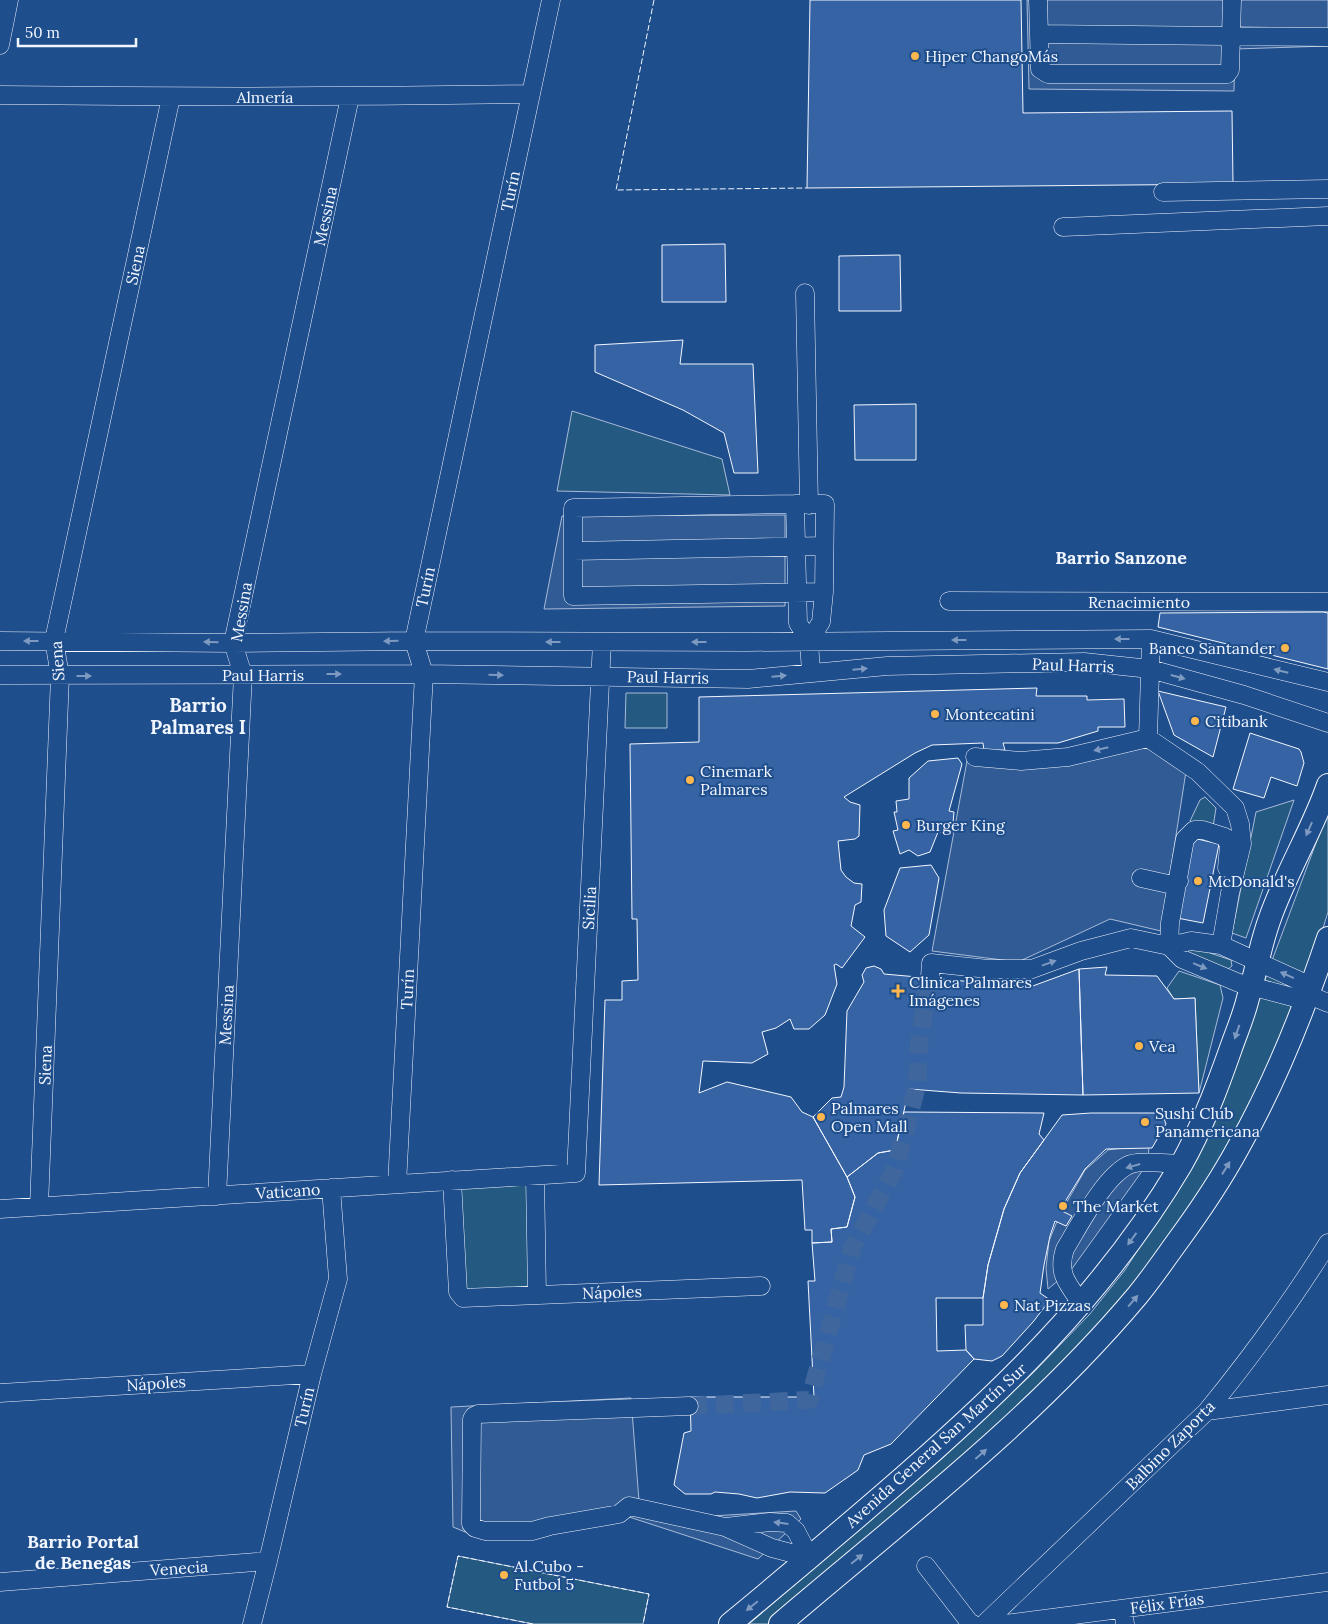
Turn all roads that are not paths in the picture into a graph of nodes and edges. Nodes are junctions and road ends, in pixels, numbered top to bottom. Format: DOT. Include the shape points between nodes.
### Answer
graph roads {
  1 [pos="9,0"];
  2 [pos="551,0"];
  3 [pos="1038,0"];
  4 [pos="1232,0"];
  5 [pos="1039,34"];
  6 [pos="1328,36"];
  7 [pos="1230,37"];
  8 [pos="0,44"];
  9 [pos="531,94"];
  10 [pos="0,95"];
  11 [pos="172,97"];
  12 [pos="350,97"];
  13 [pos="1328,189"];
  14 [pos="1163,192"];
  15 [pos="1328,216"];
  16 [pos="1063,227"];
  17 [pos="805,293"];
  18 [pos="802,504"];
  19 [pos="824,546"];
  20 [pos="797,548"];
  21 [pos="573,551"];
  22 [pos="824,592"];
  23 [pos="798,593"];
  24 [pos="949,601"];
  25 [pos="1328,602"];
  26 [pos="1151,639"];
  27 [pos="54,640"];
  28 [pos="0,641"];
  29 [pos="414,641"];
  30 [pos="602,642"];
  31 [pos="809,642"];
  32 [pos="233,643"];
  33 [pos="1150,669"];
  34 [pos="424,674"];
  35 [pos="811,674"];
  36 [pos="0,675"];
  37 [pos="243,675"];
  38 [pos="60,676"];
  39 [pos="601,676"];
  40 [pos="1328,682"];
  41 [pos="1328,723"];
  42 [pos="1148,738"];
  43 [pos="976,757"];
  44 [pos="1328,785"];
  45 [pos="1141,878"];
  46 [pos="1179,881"];
  47 [pos="1230,893"];
  48 [pos="1328,938"];
  49 [pos="1221,945"];
  50 [pos="1169,946"];
  51 [pos="1258,962"];
  52 [pos="931,970"];
  53 [pos="1252,986"];
  54 [pos="1319,999"];
  55 [pos="1182,1164"];
  56 [pos="576,1173"];
  57 [pos="535,1176"];
  58 [pos="452,1180"];
  59 [pos="397,1184"];
  60 [pos="331,1188"];
  61 [pos="217,1196"];
  62 [pos="39,1206"];
  63 [pos="0,1209"];
  64 [pos="1328,1243"];
  65 [pos="761,1286"];
  66 [pos="537,1294"];
  67 [pos="1081,1303"];
  68 [pos="1111,1326"];
  69 [pos="312,1374"];
  70 [pos="0,1393"];
  71 [pos="1328,1395"];
  72 [pos="688,1406"];
  73 [pos="1207,1410"];
  74 [pos="725,1527"];
  75 [pos="810,1558"];
  76 [pos="268,1561"];
  77 [pos="926,1566"];
  78 [pos="831,1581"];
  79 [pos="0,1582"];
  80 [pos="1328,1582"];
  81 [pos="1124,1617"];
  82 [pos="252,1624"];
  83 [pos="730,1624"];
  84 [pos="780,1624"];
  85 [pos="973,1624"];
  86 [pos="984,1624"];
  87 [pos="1005,1624"];
  1 -- 8 [label="street"];
  2 -- 9 [label="street, Turín"];
  3 -- 5 [label="street"];
  4 -- 7 [label="street"];
  5 -- 7 [label="street"];
  5 -- 7 [label="street" via="1040,70 1048,74 1226,74 1230,70"];
  6 -- 7 [label="street"];
  9 -- 12 [label="street, Almería"];
  9 -- 29 [label="street, Turín"];
  10 -- 11 [label="street, Almería"];
  11 -- 12 [label="street, Almería"];
  11 -- 27 [label="street, Siena"];
  12 -- 32 [label="street, Messina"];
  13 -- 14 [label="street"];
  15 -- 16 [label="street"];
  17 -- 18 [label="street"];
  18 -- 19 [label="street" via="825,504"];
  18 -- 20 [label="street"];
  18 -- 21 [label="street" via="573,508"];
  19 -- 20 [label="street"];
  19 -- 22 [label="street"];
  20 -- 21 [label="street"];
  20 -- 23 [label="street"];
  21 -- 23 [label="street" via="574,596"];
  22 -- 23 [label="street"];
  22 -- 31 [label="street" via="821,622"];
  23 -- 31 [label="street" via="798,623"];
  24 -- 25 [label="street, Renacimiento"];
  26 -- 31 [label="street, Paul Harris, one-way"];
  26 -- 33 [label="street"];
  40 -- 26 [label="street, Paul Harris, one-way"];
  27 -- 28 [label="street, Paul Harris, one-way"];
  32 -- 27 [label="street, Paul Harris, one-way"];
  27 -- 38 [label="street, Siena"];
  30 -- 29 [label="street, Paul Harris, one-way"];
  29 -- 32 [label="street, Paul Harris, one-way"];
  29 -- 34 [label="street, Turín"];
  31 -- 30 [label="street, Paul Harris, one-way"];
  30 -- 39 [label="street, Sicilia"];
  31 -- 35 [label="street"];
  32 -- 37 [label="street, Messina"];
  35 -- 33 [label="street, Paul Harris, one-way" via="893,666 1074,663"];
  33 -- 41 [label="street, Paul Harris, one-way"];
  33 -- 42 [label="street"];
  37 -- 34 [label="street, Paul Harris, one-way"];
  34 -- 39 [label="street, Paul Harris, one-way"];
  34 -- 59 [label="street, Turín"];
  39 -- 35 [label="street, Paul Harris, one-way" via="748,679"];
  36 -- 38 [label="street, Paul Harris"];
  38 -- 37 [label="street, Paul Harris, one-way"];
  37 -- 61 [label="street, Messina"];
  38 -- 62 [label="street, Siena"];
  39 -- 56 [label="street, Sicilia"];
  42 -- 43 [label="street, one-way" via="1068,756 1021,761"];
  42 -- 47 [label="street" via="1198,772 1235,808 1242,844"];
  44 -- 51 [label="main road, Avenida General San Martín Sur, one-way" via="1271,915"];
  45 -- 46 [label="street" via="1168,884"];
  46 -- 47 [label="street" via="1185,839 1194,830 1203,830 1225,837 1229,845 1227,870"];
  46 -- 50 [label="street" via="1170,923"];
  47 -- 49 [label="street"];
  48 -- 54 [label="main road, Avenida General San Martín Sur"];
  49 -- 50 [label="street" via="1192,941"];
  49 -- 51 [label="street"];
  52 -- 50 [label="street, one-way" via="1032,969 1130,938"];
  50 -- 53 [label="street, one-way" via="1182,959"];
  51 -- 53 [label="main road, Avenida General San Martín Sur"];
  54 -- 51 [label="street, one-way" via="1302,982"];
  53 -- 54 [label="street" via="1296,998"];
  53 -- 55 [label="main road, Avenida General San Martín Sur, one-way" via="1214,1093"];
  68 -- 54 [label="main road, Avenida General San Martín Sur, one-way" via="1138,1295 1198,1212 1238,1149 1290,1042"];
  55 -- 67 [label="main road, Avenida General San Martín Sur, one-way" via="1135,1236"];
  55 -- 67 [label="street, one-way" via="1131,1164 1104,1187 1065,1248 1062,1259 1061,1271"];
  56 -- 57 [label="street, Vaticano"];
  57 -- 58 [label="street, Vaticano"];
  57 -- 66 [label="street"];
  58 -- 59 [label="street, Vaticano"];
  58 -- 66 [label="street, Nápoles" via="458,1292 463,1298"];
  59 -- 60 [label="street, Vaticano"];
  60 -- 61 [label="street, Vaticano"];
  60 -- 69 [label="street, Turín" via="338,1278"];
  61 -- 62 [label="street, Vaticano"];
  62 -- 63 [label="street, Vaticano"];
  64 -- 73 [label="street, Balbino Zaporta" via="1266,1334"];
  65 -- 66 [label="street, Nápoles"];
  67 -- 68 [label="main road"];
  67 -- 75 [label="main road, Avenida General San Martín Sur" via="1030,1360 974,1414"];
  78 -- 68 [label="main road, Avenida General San Martín Sur, one-way" via="1012,1426"];
  69 -- 70 [label="street, Nápoles"];
  69 -- 76 [label="street, Turín"];
  71 -- 73 [label="street"];
  72 -- 74 [label="street" via="474,1416 471,1524 485,1531 532,1531 619,1514 629,1506"];
  73 -- 86 [label="street, Balbino Zaporta"];
  74 -- 75 [label="street" via="772,1548"];
  75 -- 74 [label="street, one-way" via="796,1531 787,1523"];
  75 -- 78 [label="main road"];
  75 -- 83 [label="main road, Avenida General San Martín Sur, one-way"];
  76 -- 79 [label="street, Venecia"];
  76 -- 82 [label="street, Turín"];
  77 -- 85 [label="street"];
  78 -- 84 [label="main road, Avenida General San Martín Sur"];
  80 -- 81 [label="street, Félix Frías"];
  81 -- 87 [label="street, Félix Frías"];
}
